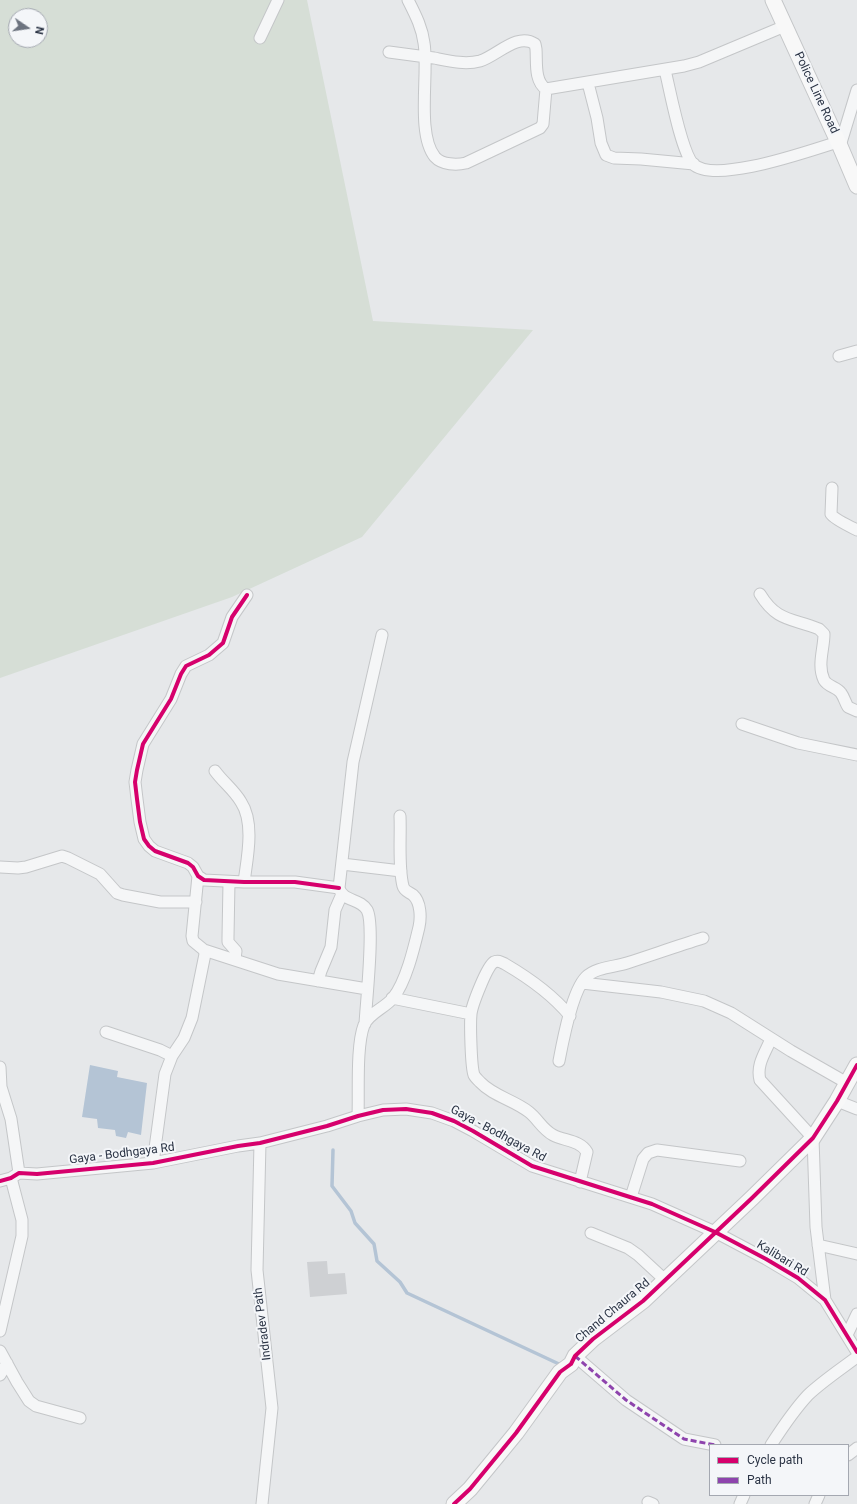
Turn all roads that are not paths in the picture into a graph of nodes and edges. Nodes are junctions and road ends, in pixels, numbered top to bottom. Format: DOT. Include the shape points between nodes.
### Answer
graph roads {
  1 [pos="278,0"];
  2 [pos="408,0"];
  3 [pos="773,0"];
  4 [pos="785,26"];
  5 [pos="260,38"];
  6 [pos="389,52"];
  7 [pos="424,57"];
  8 [pos="665,70"];
  9 [pos="588,83"];
  10 [pos="546,89"];
  11 [pos="856,94"];
  12 [pos="839,144"];
  13 [pos="694,164"];
  14 [pos="857,186"];
  15 [pos="857,351"];
  16 [pos="839,356"];
  17 [pos="832,488"];
  18 [pos="857,530"];
  19 [pos="760,594"];
  20 [pos="247,595"];
  21 [pos="382,635"];
  22 [pos="857,711"];
  23 [pos="742,724"];
  24 [pos="857,755"];
  25 [pos="215,771"];
  26 [pos="400,816"];
  27 [pos="342,864"];
  28 [pos="0,867"];
  29 [pos="401,871"];
  30 [pos="198,876"];
  31 [pos="229,882"];
  32 [pos="244,882"];
  33 [pos="341,891"];
  34 [pos="196,902"];
  35 [pos="703,938"];
  36 [pos="204,950"];
  37 [pos="235,959"];
  38 [pos="318,981"];
  39 [pos="582,983"];
  40 [pos="367,989"];
  41 [pos="392,998"];
  42 [pos="471,1014"];
  43 [pos="570,1016"];
  44 [pos="365,1024"];
  45 [pos="106,1032"];
  46 [pos="771,1039"];
  47 [pos="172,1056"];
  48 [pos="559,1061"];
  49 [pos="857,1065"];
  50 [pos="0,1067"];
  51 [pos="847,1083"];
  52 [pos="837,1101"];
  53 [pos="857,1109"];
  54 [pos="358,1116"];
  55 [pos="813,1138"];
  56 [pos="260,1143"];
  57 [pos="740,1161"];
  58 [pos="154,1163"];
  59 [pos="15,1175"];
  60 [pos="0,1181"];
  61 [pos="580,1182"];
  62 [pos="631,1197"];
  63 [pos="715,1232"];
  64 [pos="592,1233"];
  65 [pos="818,1245"];
  66 [pos="857,1254"];
  67 [pos="665,1280"];
  68 [pos="825,1300"];
  69 [pos="3,1301"];
  70 [pos="857,1314"];
  71 [pos="0,1331"];
  72 [pos="847,1335"];
  73 [pos="0,1351"];
  74 [pos="857,1352"];
  75 [pos="575,1356"];
  76 [pos="857,1357"];
  77 [pos="7,1363"];
  78 [pos="0,1375"];
  79 [pos="80,1418"];
  80 [pos="710,1444"];
  81 [pos="772,1444"];
  82 [pos="857,1448"];
  83 [pos="849,1454"];
  84 [pos="262,1504"];
  85 [pos="457,1504"];
  1 -- 5 [label="street"];
  2 -- 7 [label="street" via="422,34"];
  3 -- 4 [label="street, Police Line Road"];
  4 -- 8 [label="street" via="699,62"];
  4 -- 12 [label="street, Police Line Road"];
  6 -- 7 [label="street"];
  7 -- 10 [label="street" via="465,63 480,61 513,43 532,42 536,49 538,80"];
  7 -- 10 [label="street" via="427,137 435,157 441,162 458,165 466,163 540,128 543,124"];
  8 -- 9 [label="street"];
  8 -- 13 [label="street" via="686,152"];
  9 -- 10 [label="street"];
  9 -- 13 [label="street" via="606,155 614,158"];
  11 -- 12 [label="street"];
  12 -- 13 [label="street" via="739,169 718,171 700,168"];
  12 -- 14 [label="street, Police Line Road"];
  15 -- 16 [label="street"];
  17 -- 18 [label="street" via="831,514"];
  19 -- 22 [label="street" via="778,615 819,629 824,634 821,662 824,680 841,692 848,707"];
  20 -- 30 [label="street" via="232,617 223,643 209,655 186,666 171,699 143,744 136,770 135,782 144,839 155,851 188,863"];
  21 -- 27 [label="street" via="353,762"];
  23 -- 24 [label="street" via="798,743"];
  25 -- 32 [label="street" via="241,801 246,811 248,839"];
  26 -- 29 [label="street"];
  27 -- 29 [label="street"];
  27 -- 33 [label="street"];
  28 -- 34 [label="street" via="26,867 62,856 100,874 117,893 160,902"];
  29 -- 41 [label="street" via="405,890 416,899 419,921 406,973"];
  30 -- 31 [label="street" via="204,880"];
  30 -- 34 [label="street"];
  31 -- 32 [label="street"];
  31 -- 37 [label="street" via="228,942 236,951"];
  32 -- 33 [label="street" via="295,882"];
  33 -- 38 [label="street" via="335,910 331,947"];
  33 -- 40 [label="street" via="364,906 370,917"];
  34 -- 36 [label="street" via="192,936"];
  35 -- 39 [label="street" via="593,973"];
  36 -- 37 [label="street"];
  36 -- 47 [label="street" via="204,962 192,1018 182,1042"];
  37 -- 38 [label="street" via="278,974"];
  38 -- 40 [label="street"];
  39 -- 43 [label="street"];
  39 -- 46 [label="street" via="662,992 704,1001 730,1013"];
  40 -- 44 [label="street"];
  41 -- 42 [label="street"];
  41 -- 44 [label="street"];
  42 -- 43 [label="street" via="491,964 500,961 539,986"];
  42 -- 61 [label="street" via="474,1075 486,1087 529,1112 547,1131 584,1148 587,1152"];
  43 -- 48 [label="street"];
  44 -- 54 [label="street" via="360,1049"];
  45 -- 47 [label="street"];
  46 -- 51 [label="street"];
  46 -- 55 [label="street" via="759,1065 760,1080"];
  47 -- 58 [label="street" via="165,1074"];
  49 -- 51 [label="street"];
  50 -- 59 [label="street" via="1,1087 11,1119"];
  51 -- 52 [label="street"];
  52 -- 53 [label="street"];
  52 -- 55 [label="street"];
  54 -- 56 [label="street, Gaya - Bodhgaya Rd"];
  54 -- 61 [label="street, Gaya - Bodhgaya Rd" via="392,1109 432,1113 454,1121 532,1166"];
  55 -- 63 [label="street"];
  55 -- 65 [label="street"];
  56 -- 58 [label="street, Gaya - Bodhgaya Rd"];
  56 -- 84 [label="street, Indradev Path" via="257,1270 272,1408"];
  57 -- 62 [label="street" via="657,1150 648,1153 643,1159"];
  58 -- 59 [label="street, Gaya - Bodhgaya Rd"];
  59 -- 60 [label="street, Gaya - Bodhgaya Rd"];
  59 -- 69 [label="street" via="23,1229"];
  61 -- 62 [label="street, Gaya - Bodhgaya Rd"];
  62 -- 63 [label="street, Gaya - Bodhgaya Rd"];
  63 -- 67 [label="street, Chand Chaura Rd"];
  63 -- 68 [label="street, Kalibari Rd" via="798,1278"];
  64 -- 67 [label="street" via="628,1248"];
  65 -- 66 [label="street"];
  65 -- 68 [label="street"];
  67 -- 75 [label="street, Chand Chaura Rd"];
  68 -- 72 [label="street, Kalibari Rd"];
  69 -- 71 [label="street"];
  70 -- 72 [label="street"];
  72 -- 74 [label="street, Kalibari Rd"];
  73 -- 77 [label="street"];
  75 -- 80 [label="street" via="626,1400 684,1439"];
  75 -- 85 [label="street, Chand Chaura Rd"];
  76 -- 81 [label="street" via="808,1395"];
  77 -- 78 [label="street"];
  77 -- 79 [label="street" via="23,1394 36,1406"];
  82 -- 83 [label="street"];
}
